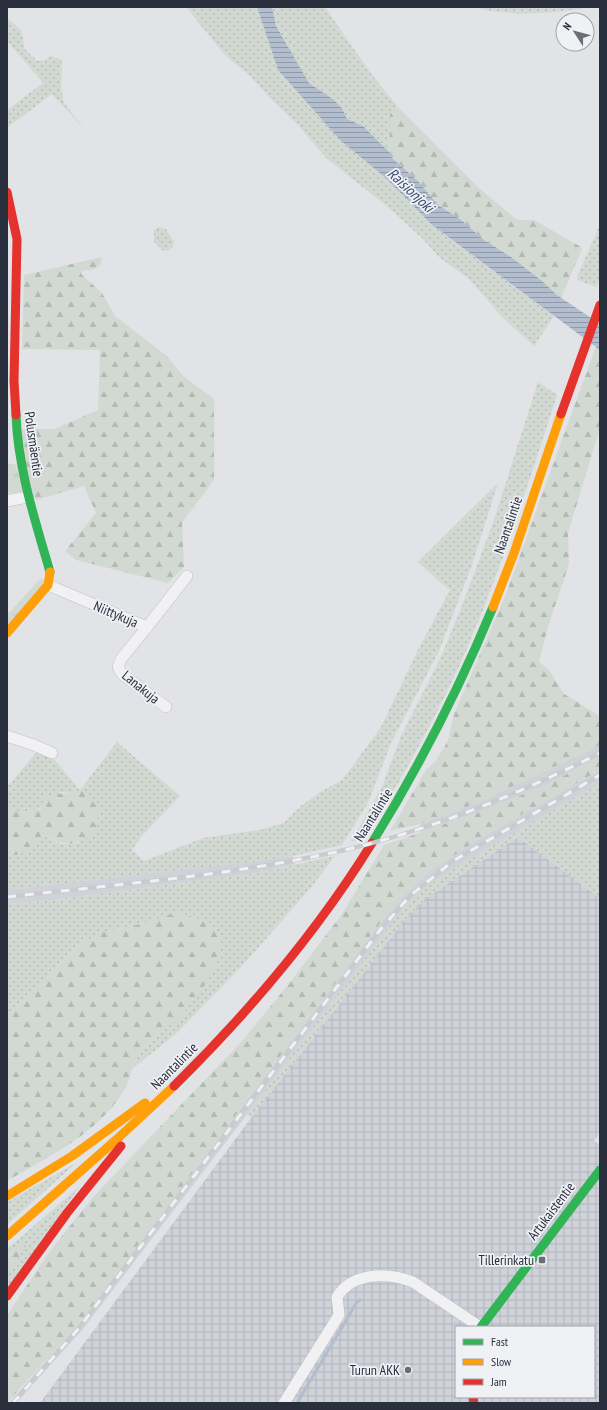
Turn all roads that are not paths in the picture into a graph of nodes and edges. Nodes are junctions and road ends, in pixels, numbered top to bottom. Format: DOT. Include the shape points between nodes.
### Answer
graph roads {
  1 [pos="7,192"];
  2 [pos="600,305"];
  3 [pos="28,497"];
  4 [pos="7,501"];
  5 [pos="187,576"];
  6 [pos="48,585"];
  7 [pos="147,627"];
  8 [pos="7,633"];
  9 [pos="166,707"];
  10 [pos="7,736"];
  11 [pos="52,753"];
  12 [pos="187,1073"];
  13 [pos="154,1106"];
  14 [pos="600,1170"];
  15 [pos="7,1196"];
  16 [pos="7,1236"];
  17 [pos="7,1296"];
  18 [pos="479,1326"];
  19 [pos="481,1326"];
  20 [pos="284,1403"];
  1 -- 3 [label="main road, Polusmäentie" via="17,239 15,422"];
  2 -- 12 [label="main road, Naantalintie" via="483,633 431,744 386,822 322,917 258,998"];
  3 -- 4 [label="street"];
  3 -- 6 [label="main road, Polusmäentie" via="50,570"];
  5 -- 7 [label="street, Niittykuja"];
  6 -- 7 [label="street, Niittykuja"];
  6 -- 8 [label="main road"];
  7 -- 9 [label="street, Lanakuja" via="121,659 118,667 122,674"];
  10 -- 11 [label="street"];
  12 -- 13 [label="main road, Naantalintie"];
  12 -- 15 [label="main road" via="97,1139"];
  13 -- 16 [label="main road, Naantalintie"];
  13 -- 17 [label="main road" via="66,1213"];
  14 -- 19 [label="main road, Artukaistentie"];
  18 -- 20 [label="street" via="404,1278 388,1275 351,1282 345,1285 337,1297 339,1315"];
}
